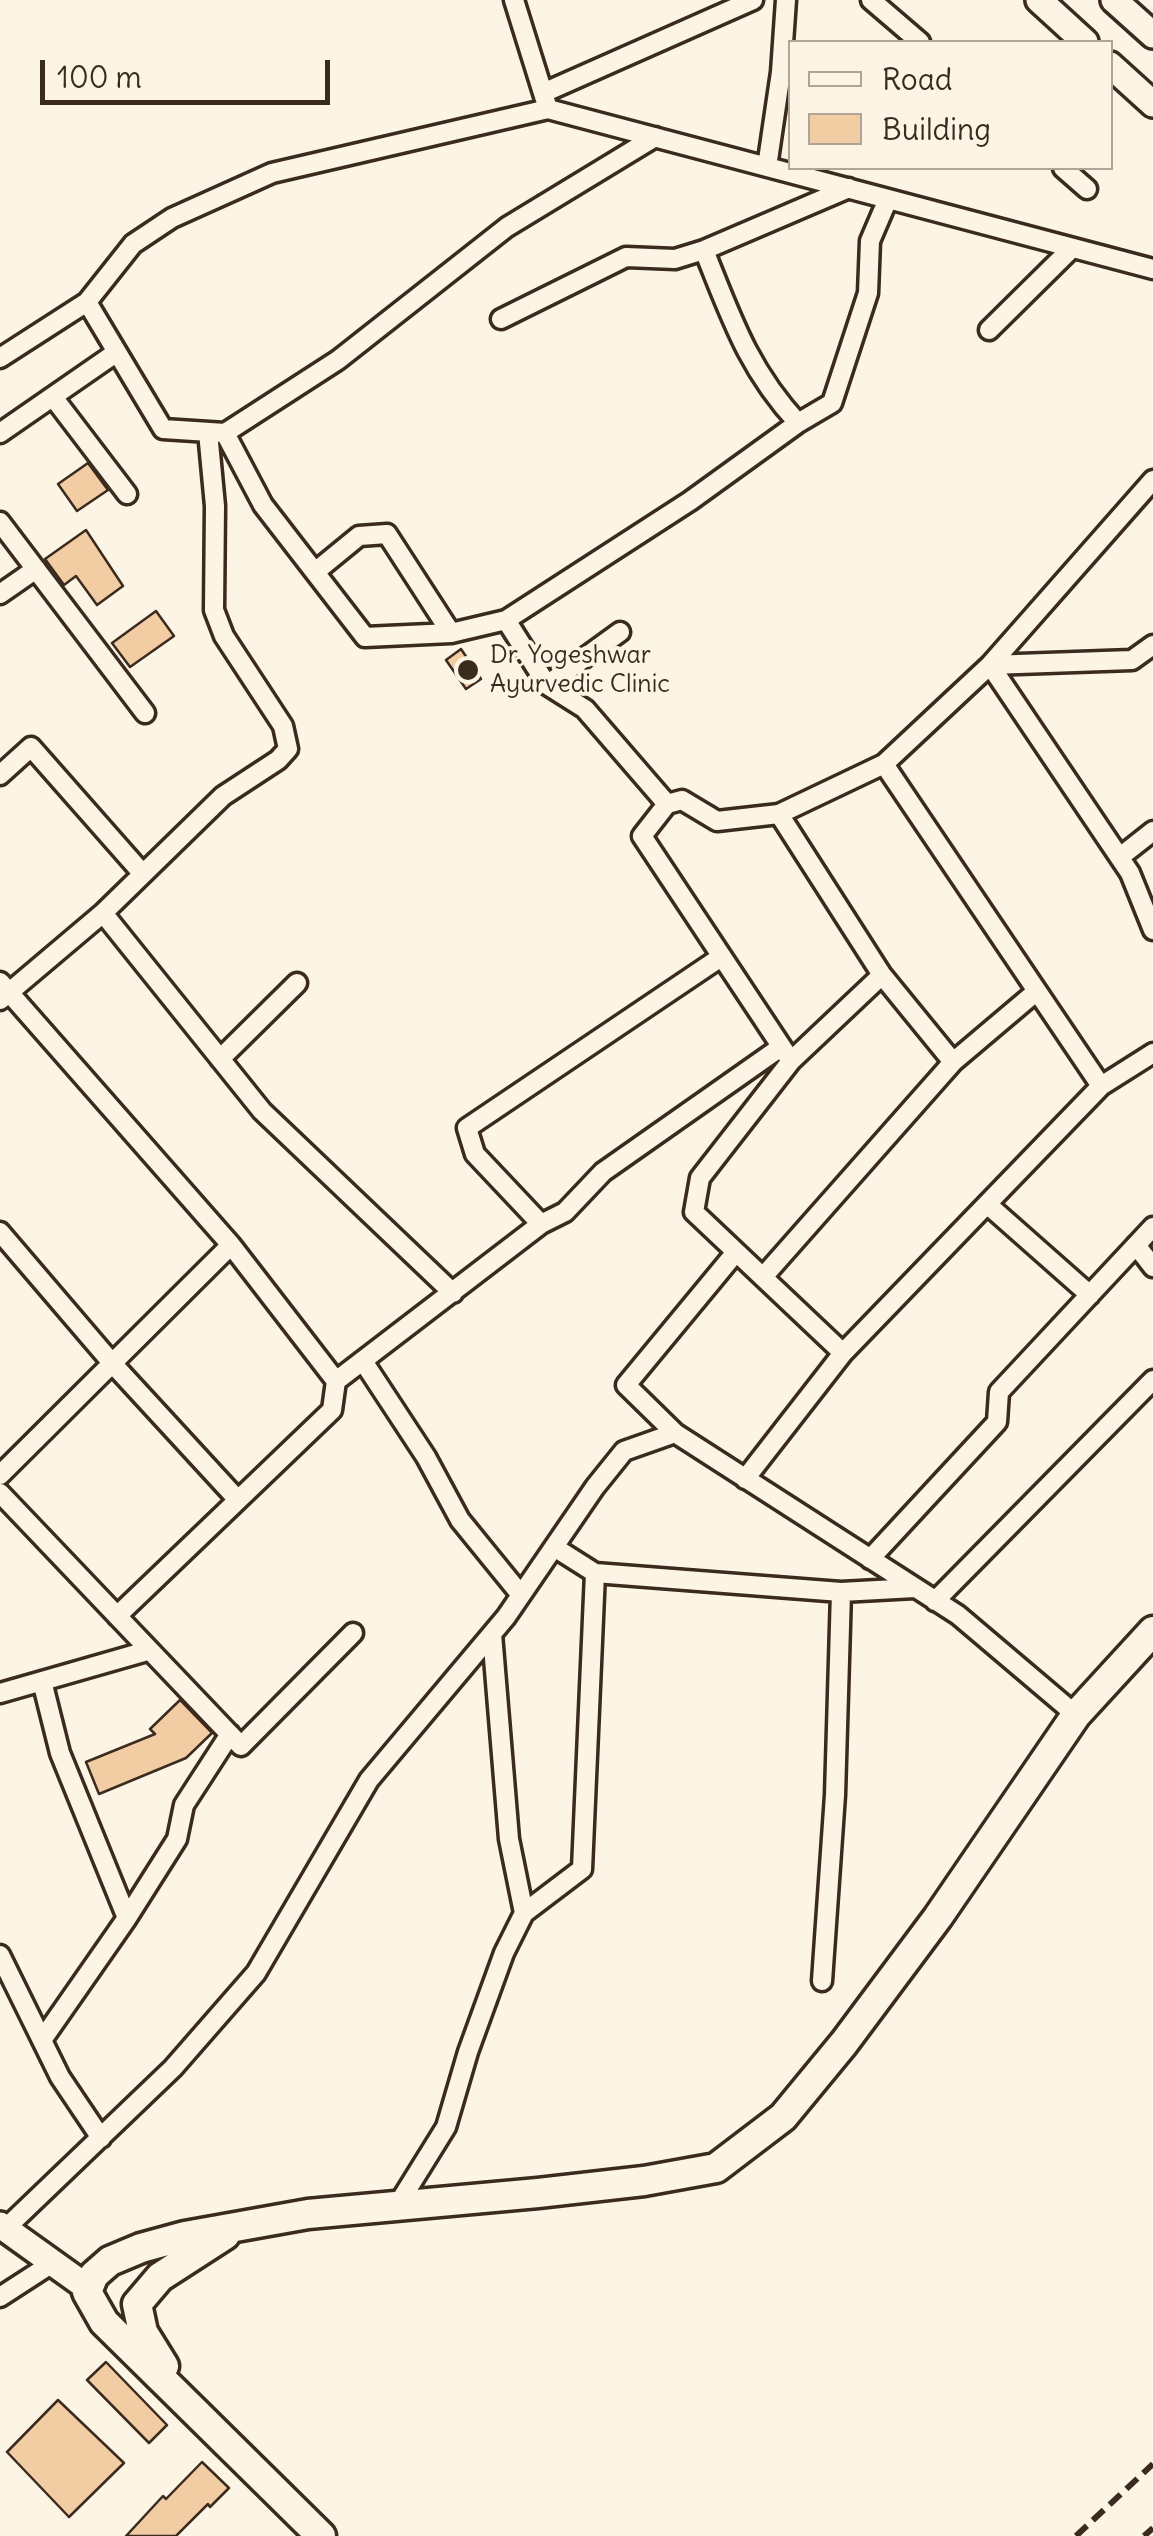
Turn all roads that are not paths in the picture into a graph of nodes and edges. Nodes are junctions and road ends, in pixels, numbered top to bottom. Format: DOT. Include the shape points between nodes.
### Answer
graph roads {
  1 [pos="514,0"];
  2 [pos="754,0"];
  3 [pos="786,0"];
  4 [pos="871,0"];
  5 [pos="1038,0"];
  6 [pos="1114,0"];
  7 [pos="1153,35"];
  8 [pos="918,40"];
  9 [pos="1083,40"];
  10 [pos="1113,68"];
  11 [pos="546,101"];
  12 [pos="1153,104"];
  13 [pos="656,137"];
  14 [pos="766,167"];
  15 [pos="1065,170"];
  16 [pos="849,188"];
  17 [pos="1088,189"];
  18 [pos="888,198"];
  19 [pos="1072,248"];
  20 [pos="704,250"];
  21 [pos="1153,269"];
  22 [pos="87,302"];
  23 [pos="502,319"];
  24 [pos="988,330"];
  25 [pos="117,352"];
  26 [pos="0,358"];
  27 [pos="53,397"];
  28 [pos="798,423"];
  29 [pos="216,432"];
  30 [pos="0,433"];
  31 [pos="1153,480"];
  32 [pos="126,494"];
  33 [pos="0,522"];
  34 [pos="36,569"];
  35 [pos="315,572"];
  36 [pos="0,594"];
  37 [pos="506,620"];
  38 [pos="620,632"];
  39 [pos="451,633"];
  40 [pos="1153,645"];
  41 [pos="990,664"];
  42 [pos="547,685"];
  43 [pos="145,713"];
  44 [pos="884,764"];
  45 [pos="0,775"];
  46 [pos="667,804"];
  47 [pos="779,814"];
  48 [pos="1153,831"];
  49 [pos="1120,857"];
  50 [pos="142,873"];
  51 [pos="103,913"];
  52 [pos="1153,930"];
  53 [pos="722,957"];
  54 [pos="882,975"];
  55 [pos="297,984"];
  56 [pos="3,991"];
  57 [pos="1038,991"];
  58 [pos="1153,1052"];
  59 [pos="786,1054"];
  60 [pos="220,1059"];
  61 [pos="954,1062"];
  62 [pos="1101,1086"];
  63 [pos="987,1204"];
  64 [pos="541,1224"];
  65 [pos="1153,1227"];
  66 [pos="0,1232"];
  67 [pos="230,1244"];
  68 [pos="1136,1245"];
  69 [pos="736,1252"];
  70 [pos="1153,1267"];
  71 [pos="763,1278"];
  72 [pos="453,1292"];
  73 [pos="1090,1295"];
  74 [pos="843,1353"];
  75 [pos="363,1361"];
  76 [pos="112,1364"];
  77 [pos="1153,1380"];
  78 [pos="336,1382"];
  79 [pos="675,1433"];
  80 [pos="0,1475"];
  81 [pos="745,1479"];
  82 [pos="0,1493"];
  83 [pos="238,1500"];
  84 [pos="554,1547"];
  85 [pos="870,1559"];
  86 [pos="594,1573"];
  87 [pos="916,1588"];
  88 [pos="840,1592"];
  89 [pos="521,1595"];
  90 [pos="935,1601"];
  91 [pos="117,1616"];
  92 [pos="1153,1630"];
  93 [pos="352,1633"];
  94 [pos="492,1634"];
  95 [pos="147,1651"];
  96 [pos="42,1682"];
  97 [pos="0,1693"];
  98 [pos="1076,1715"];
  99 [pos="230,1734"];
  100 [pos="524,1913"];
  101 [pos="127,1918"];
  102 [pos="0,1955"];
  103 [pos="822,1980"];
  104 [pos="42,2040"];
  105 [pos="101,2138"];
  106 [pos="398,2206"];
  107 [pos="240,2226"];
  108 [pos="3,2227"];
  109 [pos="54,2262"];
  110 [pos="88,2288"];
  111 [pos="0,2297"];
  112 [pos="137,2304"];
  113 [pos="189,2406"];
  114 [pos="321,2536"];
  1 -- 11 [label="street"];
  2 -- 11 [label="street"];
  3 -- 14 [label="street"];
  4 -- 8 [label="street"];
  5 -- 9 [label="street"];
  6 -- 7 [label="street"];
  10 -- 12 [label="street"];
  11 -- 13 [label="street"];
  11 -- 22 [label="street" via="272,174 172,218 133,244"];
  13 -- 14 [label="street"];
  13 -- 29 [label="street" via="507,227 338,360"];
  14 -- 16 [label="street"];
  15 -- 17 [label="street"];
  16 -- 18 [label="street"];
  16 -- 20 [label="street"];
  18 -- 19 [label="street"];
  18 -- 28 [label="street" via="870,241 868,293 832,403"];
  19 -- 21 [label="street"];
  19 -- 24 [label="street"];
  20 -- 23 [label="street" via="674,258 626,257"];
  20 -- 28 [label="street" via="740,340 769,392"];
  22 -- 25 [label="street"];
  22 -- 26 [label="street"];
  25 -- 27 [label="street"];
  25 -- 29 [label="street" via="163,429"];
  27 -- 30 [label="street"];
  27 -- 32 [label="street"];
  28 -- 37 [label="street"];
  29 -- 35 [label="street"];
  29 -- 50 [label="street" via="214,610 290,743 285,755 223,796"];
  31 -- 41 [label="street"];
  33 -- 34 [label="street"];
  34 -- 36 [label="street"];
  34 -- 43 [label="street"];
  35 -- 39 [label="street" via="365,637"];
  35 -- 39 [label="street" via="359,536 387,534"];
  37 -- 39 [label="street"];
  37 -- 42 [label="street"];
  38 -- 42 [label="street"];
  40 -- 41 [label="street" via="1132,660"];
  41 -- 44 [label="street"];
  41 -- 49 [label="street"];
  42 -- 46 [label="street" via="585,708"];
  44 -- 47 [label="street"];
  44 -- 57 [label="street"];
  45 -- 50 [label="street" via="31,747"];
  46 -- 47 [label="street" via="682,800 717,820"];
  46 -- 53 [label="street" via="642,836"];
  47 -- 54 [label="street"];
  48 -- 49 [label="street"];
  49 -- 52 [label="street"];
  50 -- 51 [label="street"];
  51 -- 56 [label="street"];
  51 -- 60 [label="street"];
  53 -- 59 [label="street"];
  53 -- 64 [label="street" via="467,1128 475,1154"];
  54 -- 59 [label="street"];
  54 -- 61 [label="street"];
  55 -- 60 [label="street"];
  56 -- 67 [label="street"];
  57 -- 61 [label="street"];
  57 -- 62 [label="street"];
  58 -- 62 [label="street"];
  59 -- 64 [label="street" via="603,1172 565,1212"];
  59 -- 69 [label="street" via="700,1178 694,1212"];
  60 -- 72 [label="street" via="262,1111"];
  61 -- 71 [label="street"];
  62 -- 63 [label="street"];
  63 -- 73 [label="street"];
  63 -- 74 [label="street"];
  64 -- 72 [label="street"];
  65 -- 68 [label="street"];
  66 -- 76 [label="street"];
  67 -- 76 [label="street"];
  67 -- 78 [label="street"];
  68 -- 70 [label="street"];
  68 -- 73 [label="street"];
  69 -- 71 [label="street"];
  69 -- 79 [label="street" via="626,1385"];
  71 -- 74 [label="street"];
  72 -- 75 [label="street"];
  73 -- 85 [label="street" via="1000,1392 997,1422"];
  74 -- 81 [label="street"];
  75 -- 78 [label="street"];
  75 -- 89 [label="street" via="460,1520"];
  76 -- 80 [label="street"];
  76 -- 83 [label="street"];
  77 -- 90 [label="street"];
  78 -- 83 [label="street" via="332,1410"];
  79 -- 81 [label="street"];
  79 -- 84 [label="street" via="624,1450"];
  81 -- 85 [label="street"];
  82 -- 91 [label="street"];
  83 -- 91 [label="street"];
  84 -- 86 [label="street"];
  84 -- 89 [label="street"];
  85 -- 87 [label="street"];
  86 -- 88 [label="street"];
  86 -- 100 [label="street" via="582,1869"];
  87 -- 88 [label="street"];
  87 -- 90 [label="street"];
  88 -- 103 [label="street"];
  89 -- 94 [label="street"];
  90 -- 98 [label="street"];
  91 -- 95 [label="street"];
  92 -- 98 [label="main road"];
  93 -- 99 [label="street" via="240,1746"];
  94 -- 100 [label="street" via="509,1839"];
  94 -- 105 [label="street" via="369,1780 256,1973"];
  95 -- 96 [label="street"];
  95 -- 99 [label="street"];
  96 -- 97 [label="street"];
  96 -- 101 [label="street" via="60,1753"];
  98 -- 106 [label="main road" via="844,2042 783,2117 716,2168"];
  99 -- 101 [label="street" via="184,1805 177,1840"];
  100 -- 106 [label="street" via="446,2126"];
  101 -- 104 [label="street"];
  102 -- 104 [label="street"];
  104 -- 105 [label="street"];
  105 -- 108 [label="street"];
  106 -- 107 [label="main road"];
  107 -- 110 [label="main road" via="140,2248 102,2267"];
  107 -- 112 [label="main road" via="160,2276"];
  108 -- 109 [label="street"];
  109 -- 110 [label="street"];
  109 -- 111 [label="street"];
  110 -- 112 [label="main road" via="98,2278 116,2278 131,2285"];
  110 -- 113 [label="main road" via="104,2322"];
  112 -- 113 [label="main road" via="147,2341"];
  113 -- 114 [label="main road"];
}
